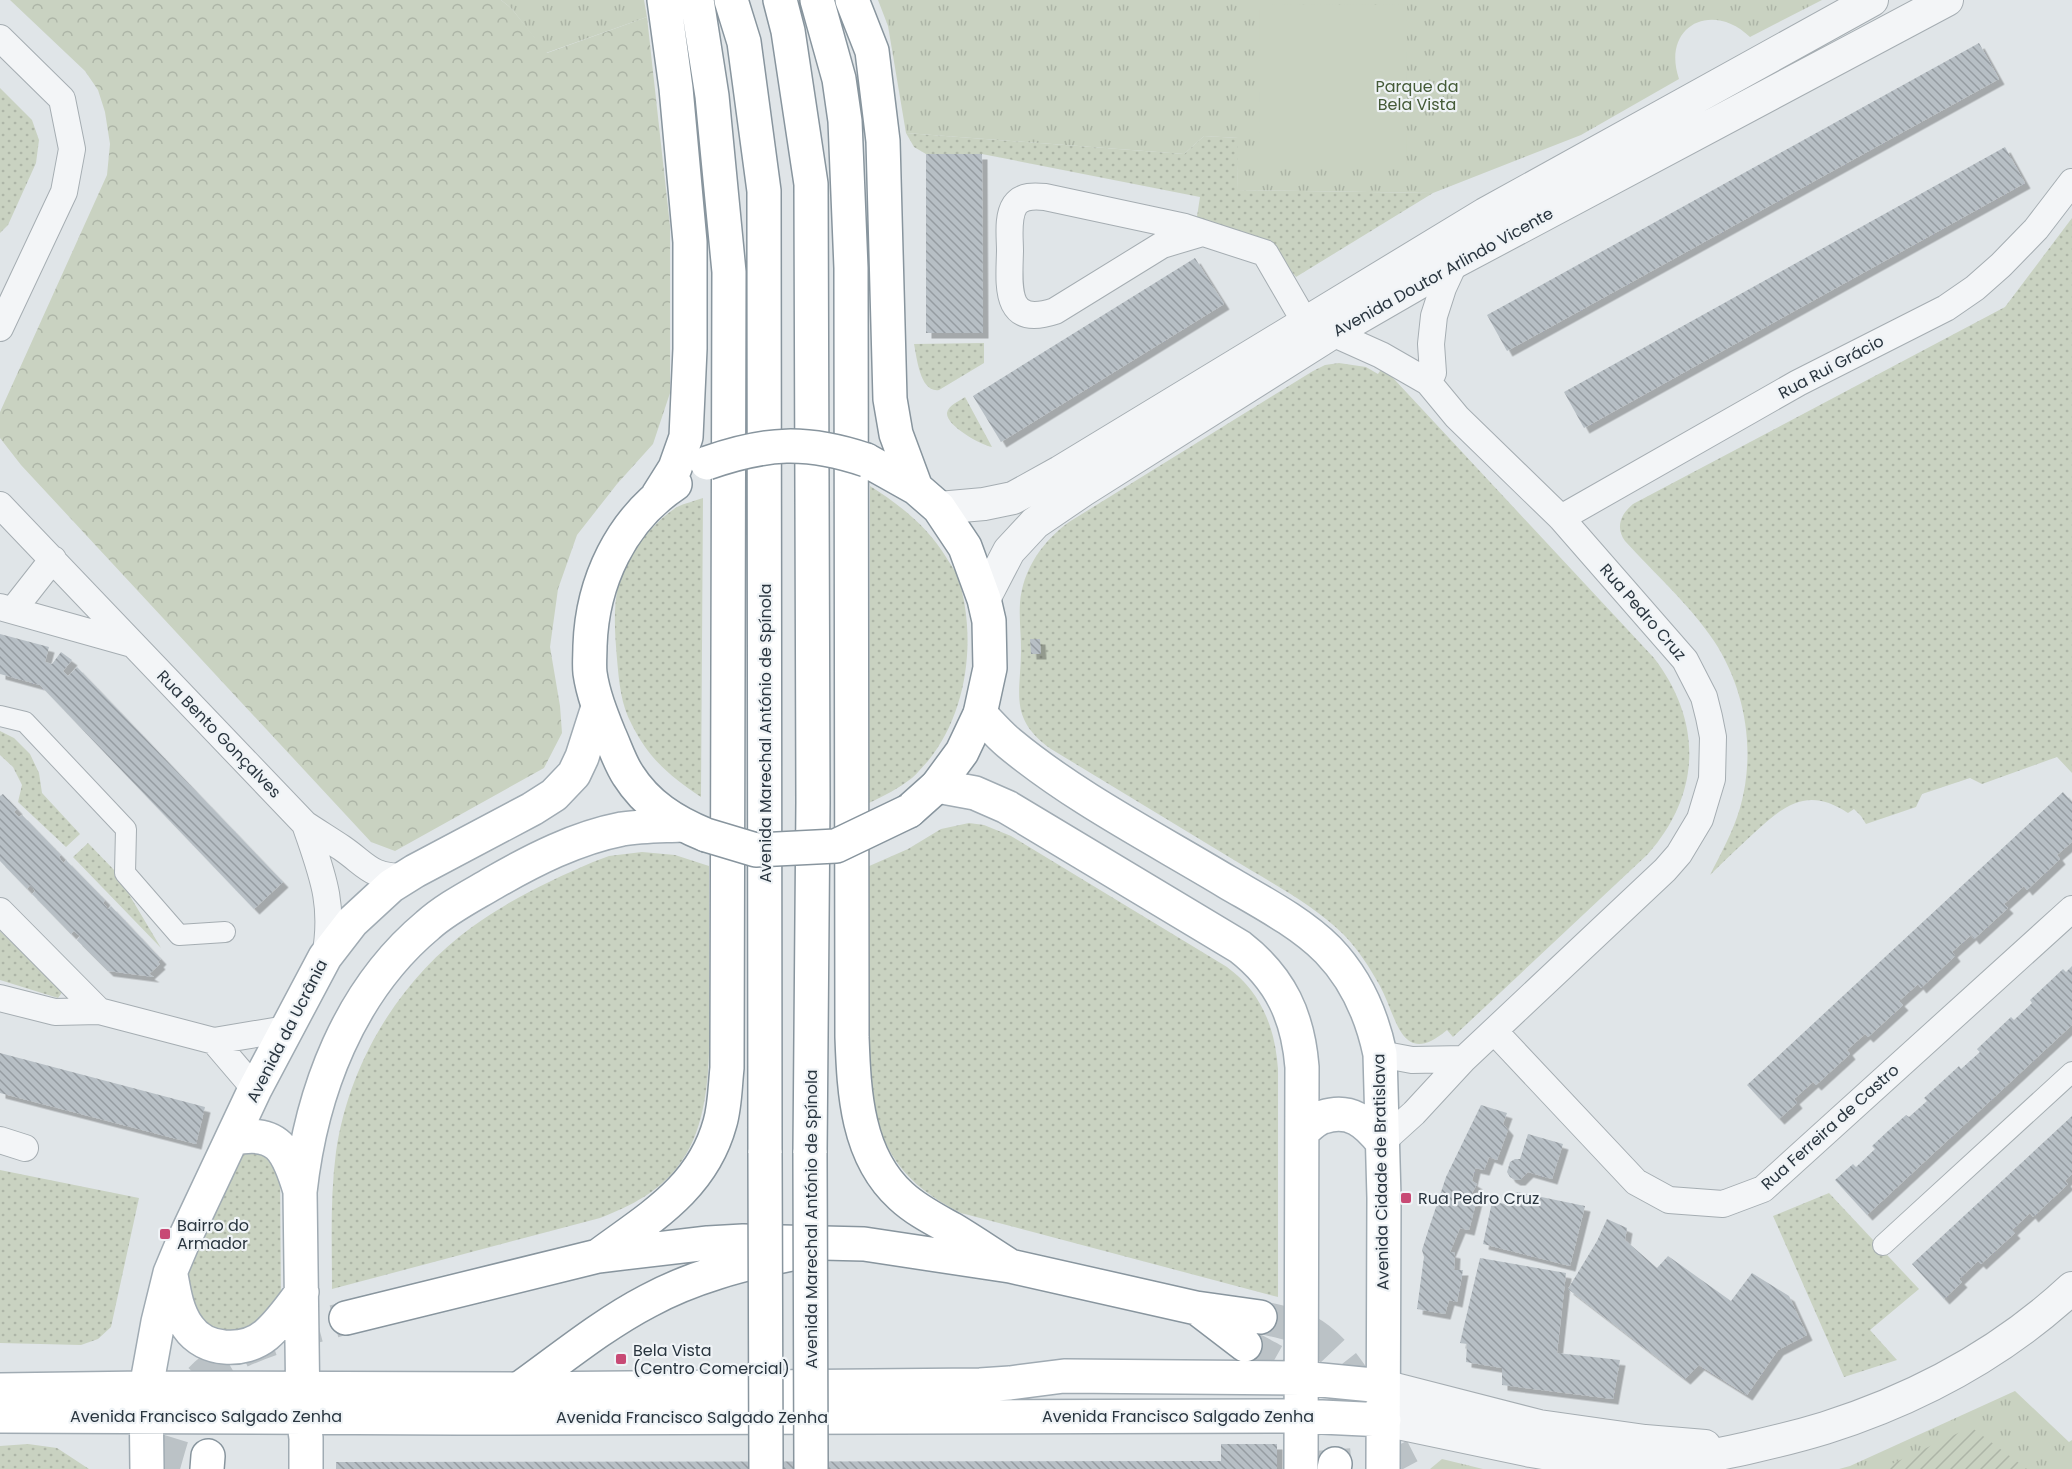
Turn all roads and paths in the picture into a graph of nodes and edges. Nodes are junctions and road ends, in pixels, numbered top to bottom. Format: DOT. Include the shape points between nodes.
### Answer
graph roads {
  1 [pos="664,0"];
  2 [pos="697,0"];
  3 [pos="731,0"];
  4 [pos="780,0"];
  5 [pos="817,0"];
  6 [pos="852,0"];
  7 [pos="1872,0"];
  8 [pos="1947,0"];
  9 [pos="0,38"];
  10 [pos="2072,182"];
  11 [pos="1105,210"];
  12 [pos="1202,233"];
  13 [pos="1455,262"];
  14 [pos="1126,267"];
  15 [pos="10,282"];
  16 [pos="0,328"];
  17 [pos="1318,328"];
  18 [pos="1428,382"];
  19 [pos="658,495"];
  20 [pos="928,498"];
  21 [pos="0,504"];
  22 [pos="1561,518"];
  23 [pos="53,559"];
  24 [pos="984,599"];
  25 [pos="6,608"];
  26 [pos="133,644"];
  27 [pos="598,707"];
  28 [pos="980,714"];
  29 [pos="0,716"];
  30 [pos="937,786"];
  31 [pos="304,824"];
  32 [pos="693,830"];
  33 [pos="405,877"];
  34 [pos="2072,909"];
  35 [pos="0,911"];
  36 [pos="225,932"];
  37 [pos="325,957"];
  38 [pos="0,998"];
  39 [pos="99,1011"];
  40 [pos="286,1029"];
  41 [pos="1494,1031"];
  42 [pos="214,1041"];
  43 [pos="1380,1054"];
  44 [pos="1464,1059"];
  45 [pos="2072,1072"];
  46 [pos="255,1089"];
  47 [pos="1303,1131"];
  48 [pos="232,1139"];
  49 [pos="0,1140"];
  50 [pos="1382,1142"];
  51 [pos="25,1148"];
  52 [pos="300,1192"];
  53 [pos="864,1244"];
  54 [pos="1883,1245"];
  55 [pos="598,1256"];
  56 [pos="1010,1266"];
  57 [pos="170,1273"];
  58 [pos="2072,1288"];
  59 [pos="302,1293"];
  60 [pos="346,1318"];
  61 [pos="1253,1331"];
  62 [pos="1301,1378"];
  63 [pos="1383,1386"];
  64 [pos="519,1389"];
  65 [pos="0,1390"];
  66 [pos="145,1402"];
  67 [pos="303,1403"];
  68 [pos="0,1416"];
  69 [pos="1301,1416"];
  70 [pos="1384,1420"];
  71 [pos="1739,1449"];
  72 [pos="147,1469"];
  73 [pos="306,1469"];
  74 [pos="766,1469"];
  75 [pos="811,1469"];
  76 [pos="1301,1469"];
  77 [pos="1383,1469"];
  78 [pos="1642,1469"];
  1 -- 19 [label="main road" via="690,243 690,349 686,437 675,468"];
  2 -- 55 [label="main road" via="712,96 729,272 726,1077 721,1122 701,1168 670,1204"];
  3 -- 74 [label="main road, Avenida Marechal António de Spínola, bridge" via="744,42 764,191"];
  4 -- 75 [label="main road, Avenida Marechal António de Spínola, bridge" via="811,184"];
  5 -- 56 [label="main road" via="839,79 848,169 852,1037 857,1111 880,1172 900,1196"];
  6 -- 20 [label="main road" via="872,51 883,141 890,399 896,434"];
  7 -- 17 [label="street, Avenida Doutor Arlindo Vicente" via="1485,214"];
  8 -- 13 [label="street, Avenida Doutor Arlindo Vicente"];
  9 -- 15 [label="street" via="62,99 72,149 64,192"];
  10 -- 22 [label="street, Rua Rui Grácio" via="2036,229 2001,265 1946,308 1798,383"];
  11 -- 12 [label="street"];
  11 -- 14 [label="street" via="1123,219 1133,231 1136,251"];
  11 -- 14 [label="street" via="1033,196 1016,203 1010,225 1009,291 1019,309 1028,315 1042,315"];
  12 -- 14 [label="street" via="1162,245"];
  12 -- 17 [label="street" via="1264,252"];
  13 -- 17 [label="street, Avenida Doutor Arlindo Vicente"];
  13 -- 18 [label="street" via="1434,316 1433,373"];
  15 -- 16 [label="street"];
  17 -- 18 [label="street, Rua Pedro Cruz" via="1381,355"];
  17 -- 20 [label="street, Avenida Doutor Arlindo Vicente" via="1013,498 984,504"];
  17 -- 24 [label="street, Avenida Doutor Arlindo Vicente" via="1035,523 1009,551"];
  18 -- 22 [label="street, Rua Pedro Cruz" via="1457,417"];
  19 -- 20 [label="main road, bridge" via="707,463 735,453 774,446 813,446 866,460"];
  19 -- 27 [label="main road" via="639,514 606,564 591,620 590,673"];
  20 -- 24 [label="main road" via="965,547"];
  21 -- 23 [label="street, Rua Bento Gonçalves"];
  22 -- 41 [label="street, Rua Pedro Cruz" via="1672,643 1696,678 1713,737 1712,778 1700,819 1679,854"];
  23 -- 25 [label="street"];
  23 -- 26 [label="street, Rua Bento Gonçalves"];
  24 -- 28 [label="main road" via="989,621 990,668"];
  25 -- 26 [label="street"];
  26 -- 31 [label="street, Rua Bento Gonçalves"];
  27 -- 32 [label="main road" via="627,774 649,801"];
  27 -- 33 [label="main road, Avenida da Ucrânia" via="582,758 574,774 554,795"];
  28 -- 30 [label="main road" via="962,752"];
  28 -- 43 [label="main road, Avenida Cidade de Bratislava" via="1008,742 1067,786 1265,904 1314,938 1340,964 1361,997"];
  29 -- 36 [label="street" via="25,722 126,829 125,873 179,934"];
  30 -- 32 [label="main road, bridge" via="909,811 836,846 756,850"];
  30 -- 47 [label="main road" via="975,793 1007,807 1254,958 1277,985 1294,1022 1302,1067"];
  31 -- 33 [label="street, Rua Bento Gonçalves" via="377,874"];
  31 -- 37 [label="street, Rua Bento Gonçalves" via="329,903"];
  32 -- 52 [label="main road" via="622,829 567,845 452,907 409,942 370,988 339,1045 317,1105"];
  33 -- 37 [label="main road, Avenida da Ucrânia" via="352,922"];
  34 -- 41 [label="street, Rua Ferreira de Castro" via="1763,1189 1723,1204 1669,1200 1636,1182"];
  35 -- 39 [label="street"];
  37 -- 40 [label="main road, Avenida da Ucrânia"];
  38 -- 39 [label="street" via="55,1012"];
  39 -- 42 [label="street"];
  40 -- 42 [label="street"];
  40 -- 46 [label="main road, Avenida da Ucrânia"];
  41 -- 44 [label="street, Rua Pedro Cruz"];
  42 -- 46 [label="street"];
  43 -- 44 [label="street" via="1412,1060"];
  43 -- 50 [label="main road, Avenida Cidade de Bratislava"];
  44 -- 50 [label="street, Rua Pedro Cruz"];
  45 -- 54 [label="street"];
  46 -- 48 [label="main road, Avenida da Ucrânia"];
  47 -- 50 [label="main road" via="1323,1117 1345,1114 1367,1124"];
  47 -- 62 [label="main road"];
  48 -- 52 [label="main road" via="254,1135 279,1144"];
  48 -- 57 [label="main road, Avenida da Ucrânia"];
  49 -- 51 [label="street"];
  50 -- 63 [label="main road, Avenida Cidade de Bratislava"];
  52 -- 59 [label="main road"];
  53 -- 55 [label="main road" via="742,1241"];
  53 -- 56 [label="main road"];
  53 -- 64 [label="main road" via="773,1258 680,1286 622,1316"];
  55 -- 60 [label="main road"];
  56 -- 61 [label="main road" via="1196,1308"];
  57 -- 59 [label="main road" via="188,1327 206,1342 228,1348 248,1346 265,1336"];
  57 -- 66 [label="main road, Avenida da Ucrânia"];
  58 -- 71 [label="street" via="2018,1333 1909,1397 1824,1428"];
  59 -- 67 [label="main road"];
  62 -- 63 [label="main road, Avenida Francisco Salgado Zenha"];
  62 -- 64 [label="main road, Avenida Francisco Salgado Zenha" via="1064,1376 980,1385"];
  62 -- 69 [label="main road"];
  63 -- 70 [label="main road, Avenida Cidade de Bratislava"];
  63 -- 71 [label="street" via="1539,1426"];
  64 -- 67 [label="main road, Avenida Francisco Salgado Zenha"];
  65 -- 66 [label="main road, Avenida Francisco Salgado Zenha"];
  66 -- 67 [label="main road, Avenida Francisco Salgado Zenha"];
  66 -- 68 [label="main road, Avenida Francisco Salgado Zenha"];
  66 -- 72 [label="main road, Avenida da Ucrânia"];
  67 -- 69 [label="main road, Avenida Francisco Salgado Zenha" via="470,1418"];
  67 -- 73 [label="main road"];
  69 -- 70 [label="main road, Avenida Francisco Salgado Zenha"];
  69 -- 76 [label="main road"];
  70 -- 77 [label="main road, Avenida Cidade de Bratislava"];
  70 -- 78 [label="street" via="1531,1451"];
  71 -- 78 [label="street"];
}
